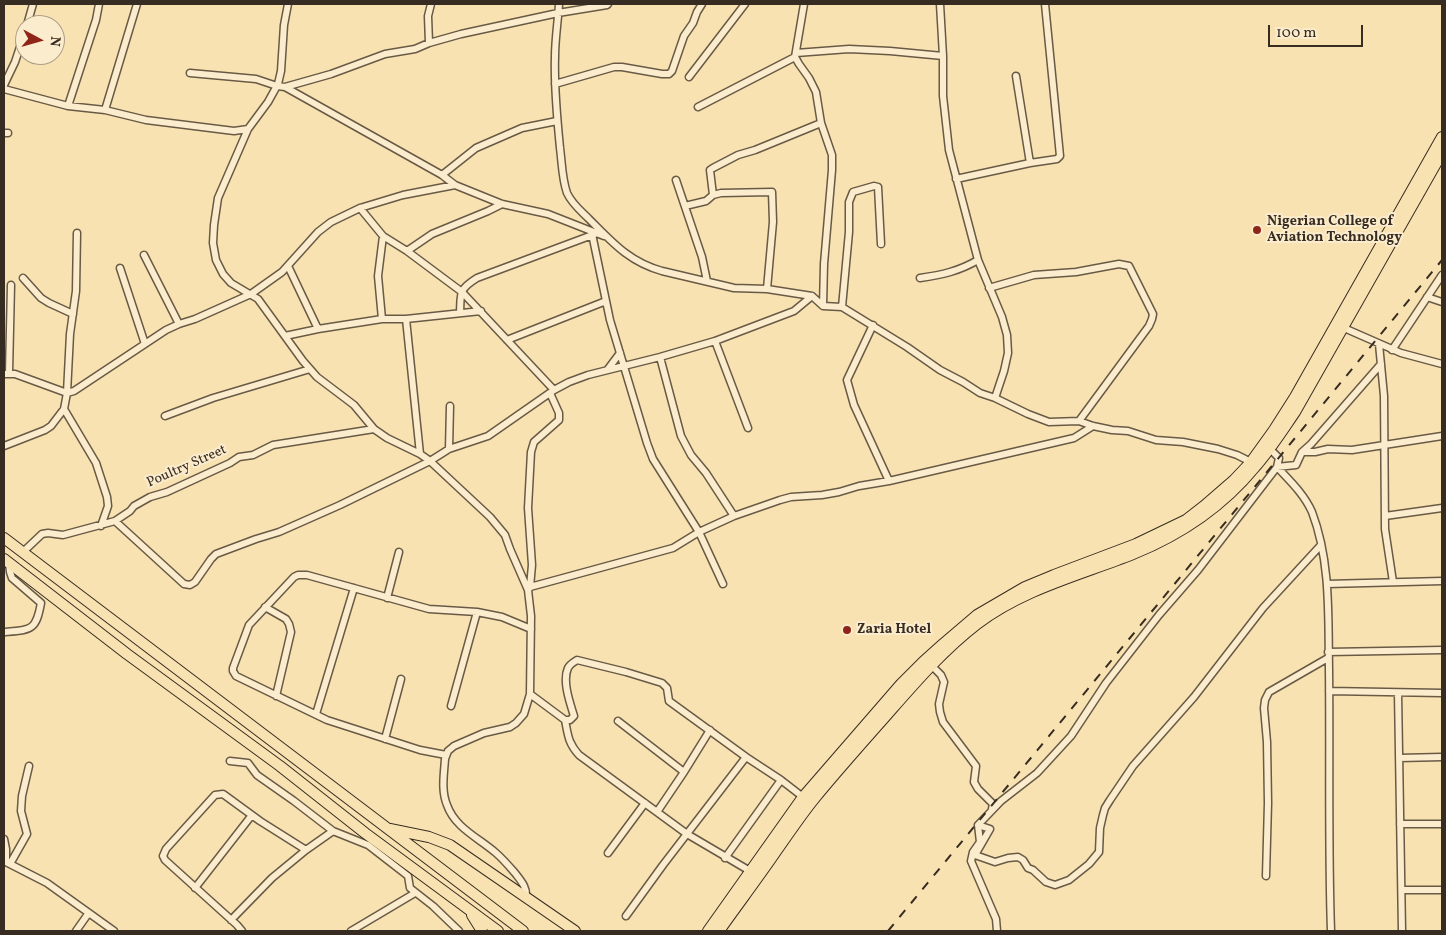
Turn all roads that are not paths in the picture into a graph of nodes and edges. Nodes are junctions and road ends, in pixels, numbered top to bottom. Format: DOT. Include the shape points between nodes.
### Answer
graph roads {
  1 [pos="99,4"];
  2 [pos="137,4"];
  3 [pos="288,4"];
  4 [pos="431,4"];
  5 [pos="559,4"];
  6 [pos="608,4"];
  7 [pos="702,4"];
  8 [pos="745,4"];
  9 [pos="804,4"];
  10 [pos="940,4"];
  11 [pos="1045,4"];
  12 [pos="558,12"];
  13 [pos="430,43"];
  14 [pos="796,55"];
  15 [pos="943,56"];
  16 [pos="15,62"];
  17 [pos="190,72"];
  18 [pos="1016,76"];
  19 [pos="689,77"];
  20 [pos="555,84"];
  21 [pos="4,85"];
  22 [pos="277,86"];
  23 [pos="285,86"];
  24 [pos="4,89"];
  25 [pos="68,106"];
  26 [pos="698,107"];
  27 [pos="105,110"];
  28 [pos="558,121"];
  29 [pos="821,122"];
  30 [pos="248,130"];
  31 [pos="234,131"];
  32 [pos="1442,137"];
  33 [pos="242,142"];
  34 [pos="1442,153"];
  35 [pos="1030,163"];
  36 [pos="442,175"];
  37 [pos="956,179"];
  38 [pos="676,180"];
  39 [pos="455,185"];
  40 [pos="713,195"];
  41 [pos="502,204"];
  42 [pos="685,206"];
  43 [pos="360,208"];
  44 [pos="77,233"];
  45 [pos="594,234"];
  46 [pos="383,236"];
  47 [pos="605,237"];
  48 [pos="881,244"];
  49 [pos="407,251"];
  50 [pos="144,255"];
  51 [pos="978,260"];
  52 [pos="288,266"];
  53 [pos="120,268"];
  54 [pos="1442,275"];
  55 [pos="23,278"];
  56 [pos="920,278"];
  57 [pos="707,282"];
  58 [pos="12,284"];
  59 [pos="990,288"];
  60 [pos="767,289"];
  61 [pos="462,292"];
  62 [pos="251,294"];
  63 [pos="812,296"];
  64 [pos="1426,297"];
  65 [pos="606,301"];
  66 [pos="1442,302"];
  67 [pos="823,306"];
  68 [pos="842,307"];
  69 [pos="481,311"];
  70 [pos="460,313"];
  71 [pos="73,314"];
  72 [pos="382,319"];
  73 [pos="406,319"];
  74 [pos="178,324"];
  75 [pos="873,325"];
  76 [pos="1344,328"];
  77 [pos="318,329"];
  78 [pos="285,336"];
  79 [pos="507,340"];
  80 [pos="715,341"];
  81 [pos="145,344"];
  82 [pos="1379,344"];
  83 [pos="1392,350"];
  84 [pos="620,353"];
  85 [pos="660,357"];
  86 [pos="1381,364"];
  87 [pos="1442,364"];
  88 [pos="624,367"];
  89 [pos="310,369"];
  90 [pos="608,370"];
  91 [pos="6,373"];
  92 [pos="552,392"];
  93 [pos="68,393"];
  94 [pos="995,398"];
  95 [pos="450,406"];
  96 [pos="64,408"];
  97 [pos="165,416"];
  98 [pos="1080,421"];
  99 [pos="1093,426"];
  100 [pos="748,428"];
  101 [pos="374,429"];
  102 [pos="1442,436"];
  103 [pos="1385,444"];
  104 [pos="4,446"];
  105 [pos="449,449"];
  106 [pos="1270,449"];
  107 [pos="1302,452"];
  108 [pos="420,454"];
  109 [pos="430,461"];
  110 [pos="1251,462"];
  111 [pos="1277,467"];
  112 [pos="889,481"];
  113 [pos="1442,508"];
  114 [pos="734,516"];
  115 [pos="1385,516"];
  116 [pos="115,521"];
  117 [pos="101,526"];
  118 [pos="699,532"];
  119 [pos="4,538"];
  120 [pos="1321,545"];
  121 [pos="23,552"];
  122 [pos="399,552"];
  123 [pos="6,561"];
  124 [pos="1442,581"];
  125 [pos="1393,582"];
  126 [pos="723,584"];
  127 [pos="1327,584"];
  128 [pos="354,588"];
  129 [pos="529,588"];
  130 [pos="387,598"];
  131 [pos="265,608"];
  132 [pos="477,612"];
  133 [pos="531,629"];
  134 [pos="4,632"];
  135 [pos="1442,650"];
  136 [pos="1328,655"];
  137 [pos="931,664"];
  138 [pos="401,679"];
  139 [pos="1329,691"];
  140 [pos="1398,693"];
  141 [pos="1442,693"];
  142 [pos="530,694"];
  143 [pos="276,696"];
  144 [pos="451,706"];
  145 [pos="316,714"];
  146 [pos="565,720"];
  147 [pos="618,721"];
  148 [pos="710,730"];
  149 [pos="385,738"];
  150 [pos="446,755"];
  151 [pos="746,757"];
  152 [pos="1442,757"];
  153 [pos="1399,758"];
  154 [pos="230,761"];
  155 [pos="29,766"];
  156 [pos="684,772"];
  157 [pos="781,780"];
  158 [pos="803,797"];
  159 [pos="645,803"];
  160 [pos="992,809"];
  161 [pos="657,812"];
  162 [pos="252,815"];
  163 [pos="1400,824"];
  164 [pos="1442,824"];
  165 [pos="382,825"];
  166 [pos="978,825"];
  167 [pos="333,831"];
  168 [pos="687,834"];
  169 [pos="4,839"];
  170 [pos="306,850"];
  171 [pos="608,853"];
  172 [pos="725,858"];
  173 [pos="6,862"];
  174 [pos="750,871"];
  175 [pos="1266,876"];
  176 [pos="195,888"];
  177 [pos="1402,890"];
  178 [pos="1442,890"];
  179 [pos="415,893"];
  180 [pos="526,897"];
  181 [pos="459,902"];
  182 [pos="88,914"];
  183 [pos="626,916"];
  184 [pos="231,920"];
  185 [pos="76,931"];
  186 [pos="114,931"];
  187 [pos="242,931"];
  188 [pos="351,931"];
  189 [pos="459,931"];
  190 [pos="482,931"];
  191 [pos="498,931"];
  192 [pos="523,931"];
  193 [pos="575,931"];
  194 [pos="708,931"];
  195 [pos="719,931"];
  196 [pos="997,931"];
  197 [pos="1331,931"];
  198 [pos="1402,931"];
  1 -- 25 [label="street"];
  2 -- 27 [label="street"];
  3 -- 22 [label="street"];
  4 -- 13 [label="street" via="428,16"];
  5 -- 12 [label="street"];
  6 -- 12 [label="street"];
  7 -- 20 [label="street" via="684,36 669,74 614,67"];
  8 -- 19 [label="street"];
  9 -- 14 [label="street"];
  10 -- 15 [label="street"];
  11 -- 35 [label="street" via="1060,156"];
  12 -- 13 [label="street"];
  12 -- 20 [label="street"];
  13 -- 23 [label="street"];
  14 -- 15 [label="street" via="849,49"];
  14 -- 26 [label="street"];
  14 -- 29 [label="street" via="816,92"];
  15 -- 37 [label="street" via="943,96"];
  16 -- 21 [label="street"];
  17 -- 22 [label="street" via="256,79"];
  18 -- 35 [label="street"];
  20 -- 28 [label="street"];
  22 -- 23 [label="street"];
  22 -- 30 [label="street"];
  23 -- 36 [label="street"];
  24 -- 25 [label="street"];
  25 -- 27 [label="street"];
  27 -- 31 [label="street" via="146,120"];
  28 -- 36 [label="street" via="522,128 476,148"];
  28 -- 47 [label="street" via="562,169 568,194"];
  29 -- 40 [label="street" via="738,155 710,170"];
  29 -- 67 [label="street" via="832,156"];
  30 -- 31 [label="street"];
  30 -- 33 [label="street"];
  31 -- 33 [label="street"];
  32 -- 110 [label="highway" via="1295,397"];
  33 -- 62 [label="street" via="218,198 213,243 223,274 231,283"];
  34 -- 76 [label="highway"];
  35 -- 37 [label="street"];
  36 -- 39 [label="street"];
  37 -- 51 [label="street"];
  38 -- 42 [label="street"];
  39 -- 41 [label="street"];
  39 -- 43 [label="street" via="414,192"];
  40 -- 42 [label="street" via="706,201"];
  40 -- 60 [label="street" via="772,192 773,222"];
  41 -- 45 [label="street" via="548,214"];
  41 -- 49 [label="street" via="432,234"];
  42 -- 57 [label="street"];
  43 -- 46 [label="street"];
  43 -- 52 [label="street" via="318,232"];
  44 -- 71 [label="street"];
  45 -- 47 [label="street"];
  45 -- 61 [label="street" via="477,278"];
  45 -- 65 [label="street"];
  46 -- 49 [label="street"];
  46 -- 72 [label="street" via="378,276"];
  47 -- 57 [label="street" via="652,268"];
  48 -- 68 [label="street" via="878,187 853,192"];
  49 -- 61 [label="street"];
  50 -- 74 [label="street"];
  51 -- 56 [label="street" via="964,268"];
  51 -- 59 [label="street"];
  52 -- 62 [label="street"];
  52 -- 77 [label="street"];
  53 -- 81 [label="street"];
  54 -- 64 [label="street"];
  55 -- 71 [label="street" via="41,298"];
  57 -- 60 [label="street" via="734,288"];
  58 -- 91 [label="street"];
  59 -- 94 [label="street" via="1007,334 1008,353"];
  59 -- 98 [label="street" via="1034,275 1119,264 1129,266 1153,314 1152,319"];
  60 -- 63 [label="street"];
  61 -- 69 [label="street"];
  61 -- 70 [label="street"];
  62 -- 74 [label="street"];
  62 -- 78 [label="street"];
  63 -- 67 [label="street"];
  63 -- 80 [label="street" via="794,310"];
  64 -- 66 [label="street"];
  64 -- 83 [label="street"];
  65 -- 79 [label="street"];
  65 -- 84 [label="street"];
  67 -- 68 [label="street"];
  68 -- 75 [label="street"];
  69 -- 70 [label="street"];
  69 -- 79 [label="street"];
  70 -- 73 [label="street"];
  71 -- 93 [label="street"];
  72 -- 73 [label="street"];
  72 -- 77 [label="street"];
  73 -- 108 [label="street"];
  74 -- 81 [label="street"];
  75 -- 94 [label="street" via="940,370"];
  75 -- 112 [label="street" via="847,380 854,405"];
  76 -- 82 [label="street"];
  76 -- 106 [label="highway"];
  77 -- 78 [label="street"];
  78 -- 89 [label="street"];
  79 -- 92 [label="street"];
  80 -- 85 [label="street"];
  80 -- 100 [label="street"];
  81 -- 93 [label="street"];
  82 -- 83 [label="street"];
  82 -- 86 [label="street"];
  83 -- 87 [label="street"];
  84 -- 88 [label="street"];
  84 -- 90 [label="street"];
  85 -- 88 [label="street"];
  85 -- 114 [label="street" via="681,436"];
  86 -- 103 [label="street"];
  86 -- 107 [label="street"];
  88 -- 90 [label="street"];
  88 -- 118 [label="street" via="653,459"];
  89 -- 97 [label="street" via="221,395"];
  89 -- 101 [label="street" via="354,405"];
  90 -- 92 [label="street" via="569,382"];
  91 -- 93 [label="street"];
  92 -- 105 [label="street" via="488,436"];
  92 -- 129 [label="street" via="559,420 534,442 531,452 528,508 532,565"];
  93 -- 96 [label="street"];
  94 -- 98 [label="street" via="1049,422"];
  95 -- 105 [label="street"];
  96 -- 104 [label="street" via="45,430"];
  96 -- 117 [label="street" via="96,464 107,497 108,506"];
  98 -- 99 [label="street"];
  99 -- 110 [label="street" via="1218,449"];
  99 -- 112 [label="street" via="1074,438"];
  101 -- 108 [label="street"];
  101 -- 116 [label="street, Poultry Street" via="273,446 239,457 150,497"];
  102 -- 103 [label="street"];
  103 -- 107 [label="street" via="1352,450"];
  103 -- 115 [label="street"];
  105 -- 109 [label="street"];
  106 -- 111 [label="street" via="1278,458"];
  106 -- 137 [label="highway" via="1237,487 1188,526 1134,554 1039,588 1007,604 978,623"];
  107 -- 111 [label="street" via="1296,465"];
  108 -- 109 [label="street"];
  109 -- 116 [label="street" via="279,532 216,554 190,585 184,584"];
  109 -- 129 [label="street" via="505,535"];
  110 -- 158 [label="highway" via="1186,520 1136,544 1025,587 977,615 907,679"];
  111 -- 120 [label="street" via="1304,496"];
  111 -- 160 [label="street" via="1106,683 1071,736 1037,773"];
  112 -- 114 [label="street" via="822,495 791,497"];
  113 -- 115 [label="street"];
  114 -- 118 [label="street"];
  115 -- 125 [label="street"];
  116 -- 117 [label="street, Poultry Street"];
  117 -- 121 [label="street, Poultry Street" via="63,536 42,534"];
  118 -- 126 [label="street"];
  118 -- 129 [label="street" via="673,548"];
  119 -- 121 [label="highway"];
  120 -- 127 [label="street"];
  120 -- 166 [label="street" via="1263,608 1194,697 1133,766 1102,815 1099,852 1077,875 1056,885 1046,882 1018,857 995,862 975,855 990,829"];
  121 -- 165 [label="highway"];
  122 -- 130 [label="street"];
  123 -- 134 [label="street" via="12,578 41,603 37,622 32,627"];
  123 -- 181 [label="highway"];
  124 -- 125 [label="street"];
  125 -- 127 [label="street"];
  127 -- 136 [label="street"];
  128 -- 130 [label="street"];
  128 -- 131 [label="street" via="298,575"];
  128 -- 145 [label="street"];
  129 -- 133 [label="street"];
  130 -- 132 [label="street" via="428,610"];
  131 -- 143 [label="street" via="290,624"];
  131 -- 143 [label="street" via="246,631 233,671 236,676"];
  132 -- 133 [label="street" via="502,617"];
  132 -- 144 [label="street"];
  133 -- 142 [label="street"];
  135 -- 136 [label="street"];
  136 -- 139 [label="street"];
  136 -- 175 [label="street" via="1269,692 1265,700"];
  137 -- 160 [label="street" via="944,682 939,704 943,722 976,766 974,782 993,804"];
  137 -- 195 [label="highway" via="814,799"];
  138 -- 149 [label="street"];
  139 -- 140 [label="street"];
  139 -- 197 [label="street"];
  140 -- 141 [label="street"];
  140 -- 153 [label="street"];
  142 -- 146 [label="street"];
  142 -- 150 [label="street" via="524,714 516,723 454,746"];
  143 -- 145 [label="street"];
  145 -- 149 [label="street"];
  146 -- 148 [label="street" via="574,716 566,689 566,675 569,666 577,660 662,683 667,688 669,701"];
  146 -- 159 [label="street" via="569,741 578,755"];
  147 -- 156 [label="street"];
  148 -- 151 [label="street"];
  148 -- 156 [label="street"];
  149 -- 150 [label="street"];
  150 -- 180 [label="street" via="444,795 453,818 507,863 525,887"];
  151 -- 157 [label="street"];
  151 -- 168 [label="street"];
  152 -- 153 [label="street"];
  153 -- 163 [label="street"];
  154 -- 167 [label="street" via="248,764 257,775"];
  155 -- 173 [label="street" via="22,804 27,834"];
  156 -- 161 [label="street"];
  157 -- 158 [label="street"];
  157 -- 172 [label="street"];
  158 -- 174 [label="highway"];
  159 -- 161 [label="street"];
  159 -- 171 [label="street"];
  160 -- 166 [label="street"];
  161 -- 168 [label="street"];
  162 -- 170 [label="street"];
  162 -- 176 [label="street"];
  162 -- 176 [label="street" via="222,794 215,795 166,849 165,860"];
  163 -- 164 [label="street"];
  163 -- 177 [label="street"];
  165 -- 180 [label="highway" via="450,845"];
  165 -- 192 [label="highway"];
  166 -- 196 [label="street" via="980,842 971,861 996,919"];
  167 -- 170 [label="street"];
  167 -- 179 [label="street" via="368,845 408,876 410,888"];
  168 -- 172 [label="street"];
  168 -- 183 [label="street"];
  169 -- 173 [label="street"];
  170 -- 184 [label="street" via="272,878"];
  172 -- 174 [label="street"];
  173 -- 182 [label="street" via="47,883"];
  174 -- 194 [label="highway"];
  176 -- 184 [label="street"];
  177 -- 178 [label="street"];
  177 -- 198 [label="street"];
  179 -- 188 [label="street"];
  179 -- 189 [label="street"];
  180 -- 193 [label="highway"];
  181 -- 190 [label="highway"];
  181 -- 191 [label="highway"];
  182 -- 185 [label="street"];
  182 -- 186 [label="street"];
  184 -- 187 [label="street"];
}
